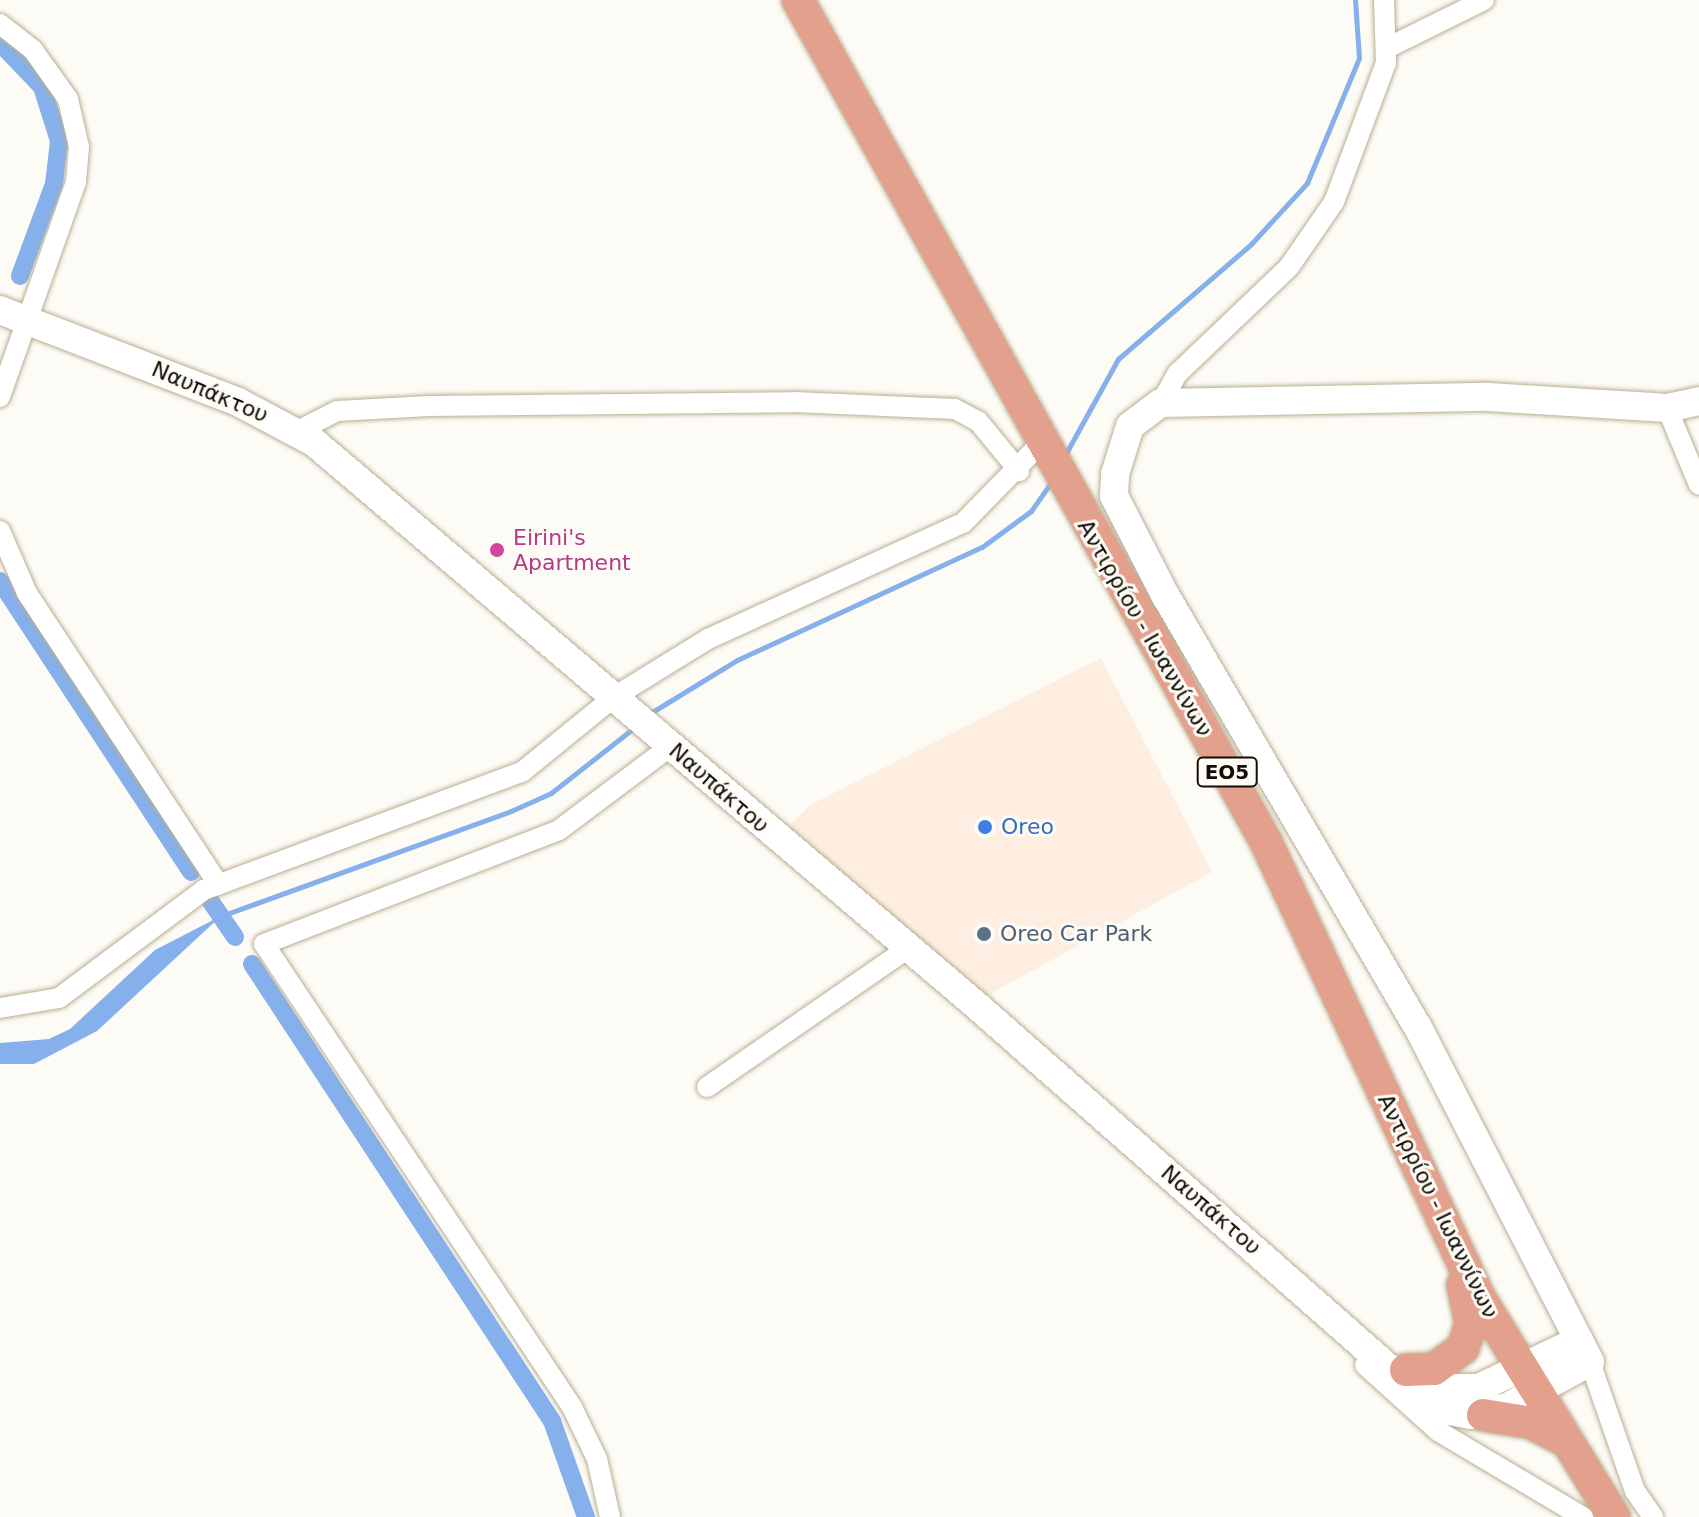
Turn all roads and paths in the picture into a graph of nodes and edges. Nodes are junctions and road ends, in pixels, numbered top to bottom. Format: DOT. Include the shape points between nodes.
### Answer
graph roads {
  1 [pos="798,0"];
  2 [pos="1384,0"];
  3 [pos="1484,0"];
  4 [pos="0,24"];
  5 [pos="1389,47"];
  6 [pos="8,315"];
  7 [pos="0,397"];
  8 [pos="1699,401"];
  9 [pos="1161,403"];
  10 [pos="1667,408"];
  11 [pos="298,431"];
  12 [pos="1044,448"];
  13 [pos="1019,471"];
  14 [pos="1699,485"];
  15 [pos="1114,496"];
  16 [pos="1077,509"];
  17 [pos="0,531"];
  18 [pos="619,701"];
  19 [pos="662,738"];
  20 [pos="219,885"];
  21 [pos="907,949"];
  22 [pos="0,1008"];
  23 [pos="707,1087"];
  24 [pos="1455,1250"];
  25 [pos="1284,1273"];
  26 [pos="1584,1351"];
  27 [pos="1394,1364"];
  28 [pos="1527,1383"];
  29 [pos="1483,1415"];
  30 [pos="1562,1439"];
  31 [pos="610,1517"];
  32 [pos="1583,1517"];
  33 [pos="1614,1517"];
  34 [pos="1653,1517"];
  1 -- 12 [label="main road, Αντιρρίου - Ιωαννίνων / ΕΟ5"];
  2 -- 5 [label="street"];
  3 -- 5 [label="street"];
  4 -- 6 [label="street" via="33,50 68,99 79,147 76,182"];
  5 -- 9 [label="street" via="1351,170 1314,237 1256,306 1177,374"];
  6 -- 7 [label="street"];
  6 -- 11 [label="main road, Ναυπάκτου"];
  8 -- 10 [label="main road"];
  9 -- 10 [label="main road" via="1488,397"];
  9 -- 15 [label="main road" via="1130,426"];
  10 -- 14 [label="street"];
  11 -- 13 [label="street" via="337,411 429,406 794,402 949,408 978,421"];
  11 -- 18 [label="main road, Ναυπάκτου"];
  12 -- 13 [label="street"];
  12 -- 16 [label="main road, Αντιρρίου - Ιωαννίνων / ΕΟ5"];
  13 -- 18 [label="street" via="963,523 708,639"];
  15 -- 16 [label="main road"];
  15 -- 26 [label="main road" via="1424,1039"];
  16 -- 24 [label="main road, Αντιρρίου - Ιωαννίνων / ΕΟ5" via="1319,945"];
  17 -- 20 [label="street" via="27,593"];
  18 -- 19 [label="main road, Ναυπάκτου"];
  18 -- 20 [label="street" via="540,761 502,782"];
  19 -- 21 [label="main road, Ναυπάκτου"];
  19 -- 31 [label="street" via="559,830 264,944 572,1407 597,1459"];
  20 -- 22 [label="street" via="161,916 59,998"];
  21 -- 23 [label="street"];
  21 -- 25 [label="main road, Ναυπάκτου"];
  24 -- 27 [label="main road" via="1469,1336 1445,1364"];
  24 -- 28 [label="main road, Αντιρρίου - Ιωαννίνων / ΕΟ5"];
  25 -- 27 [label="main road, Ναυπάκτου"];
  25 -- 32 [label="street" via="1293,1302 1438,1431"];
  26 -- 28 [label="main road"];
  26 -- 34 [label="street" via="1635,1491"];
  27 -- 28 [label="main road, Ναυπάκτου" via="1463,1389"];
  27 -- 29 [label="main road, Ναυπάκτου" via="1432,1404"];
  28 -- 29 [label="main road"];
  28 -- 30 [label="main road, Αντιρρίου - Ιωαννίνων / ΕΟ5"];
  29 -- 30 [label="main road" via="1532,1423"];
  30 -- 33 [label="main road, Αντιρρίου - Ιωαννίνων / ΕΟ5"];
}
